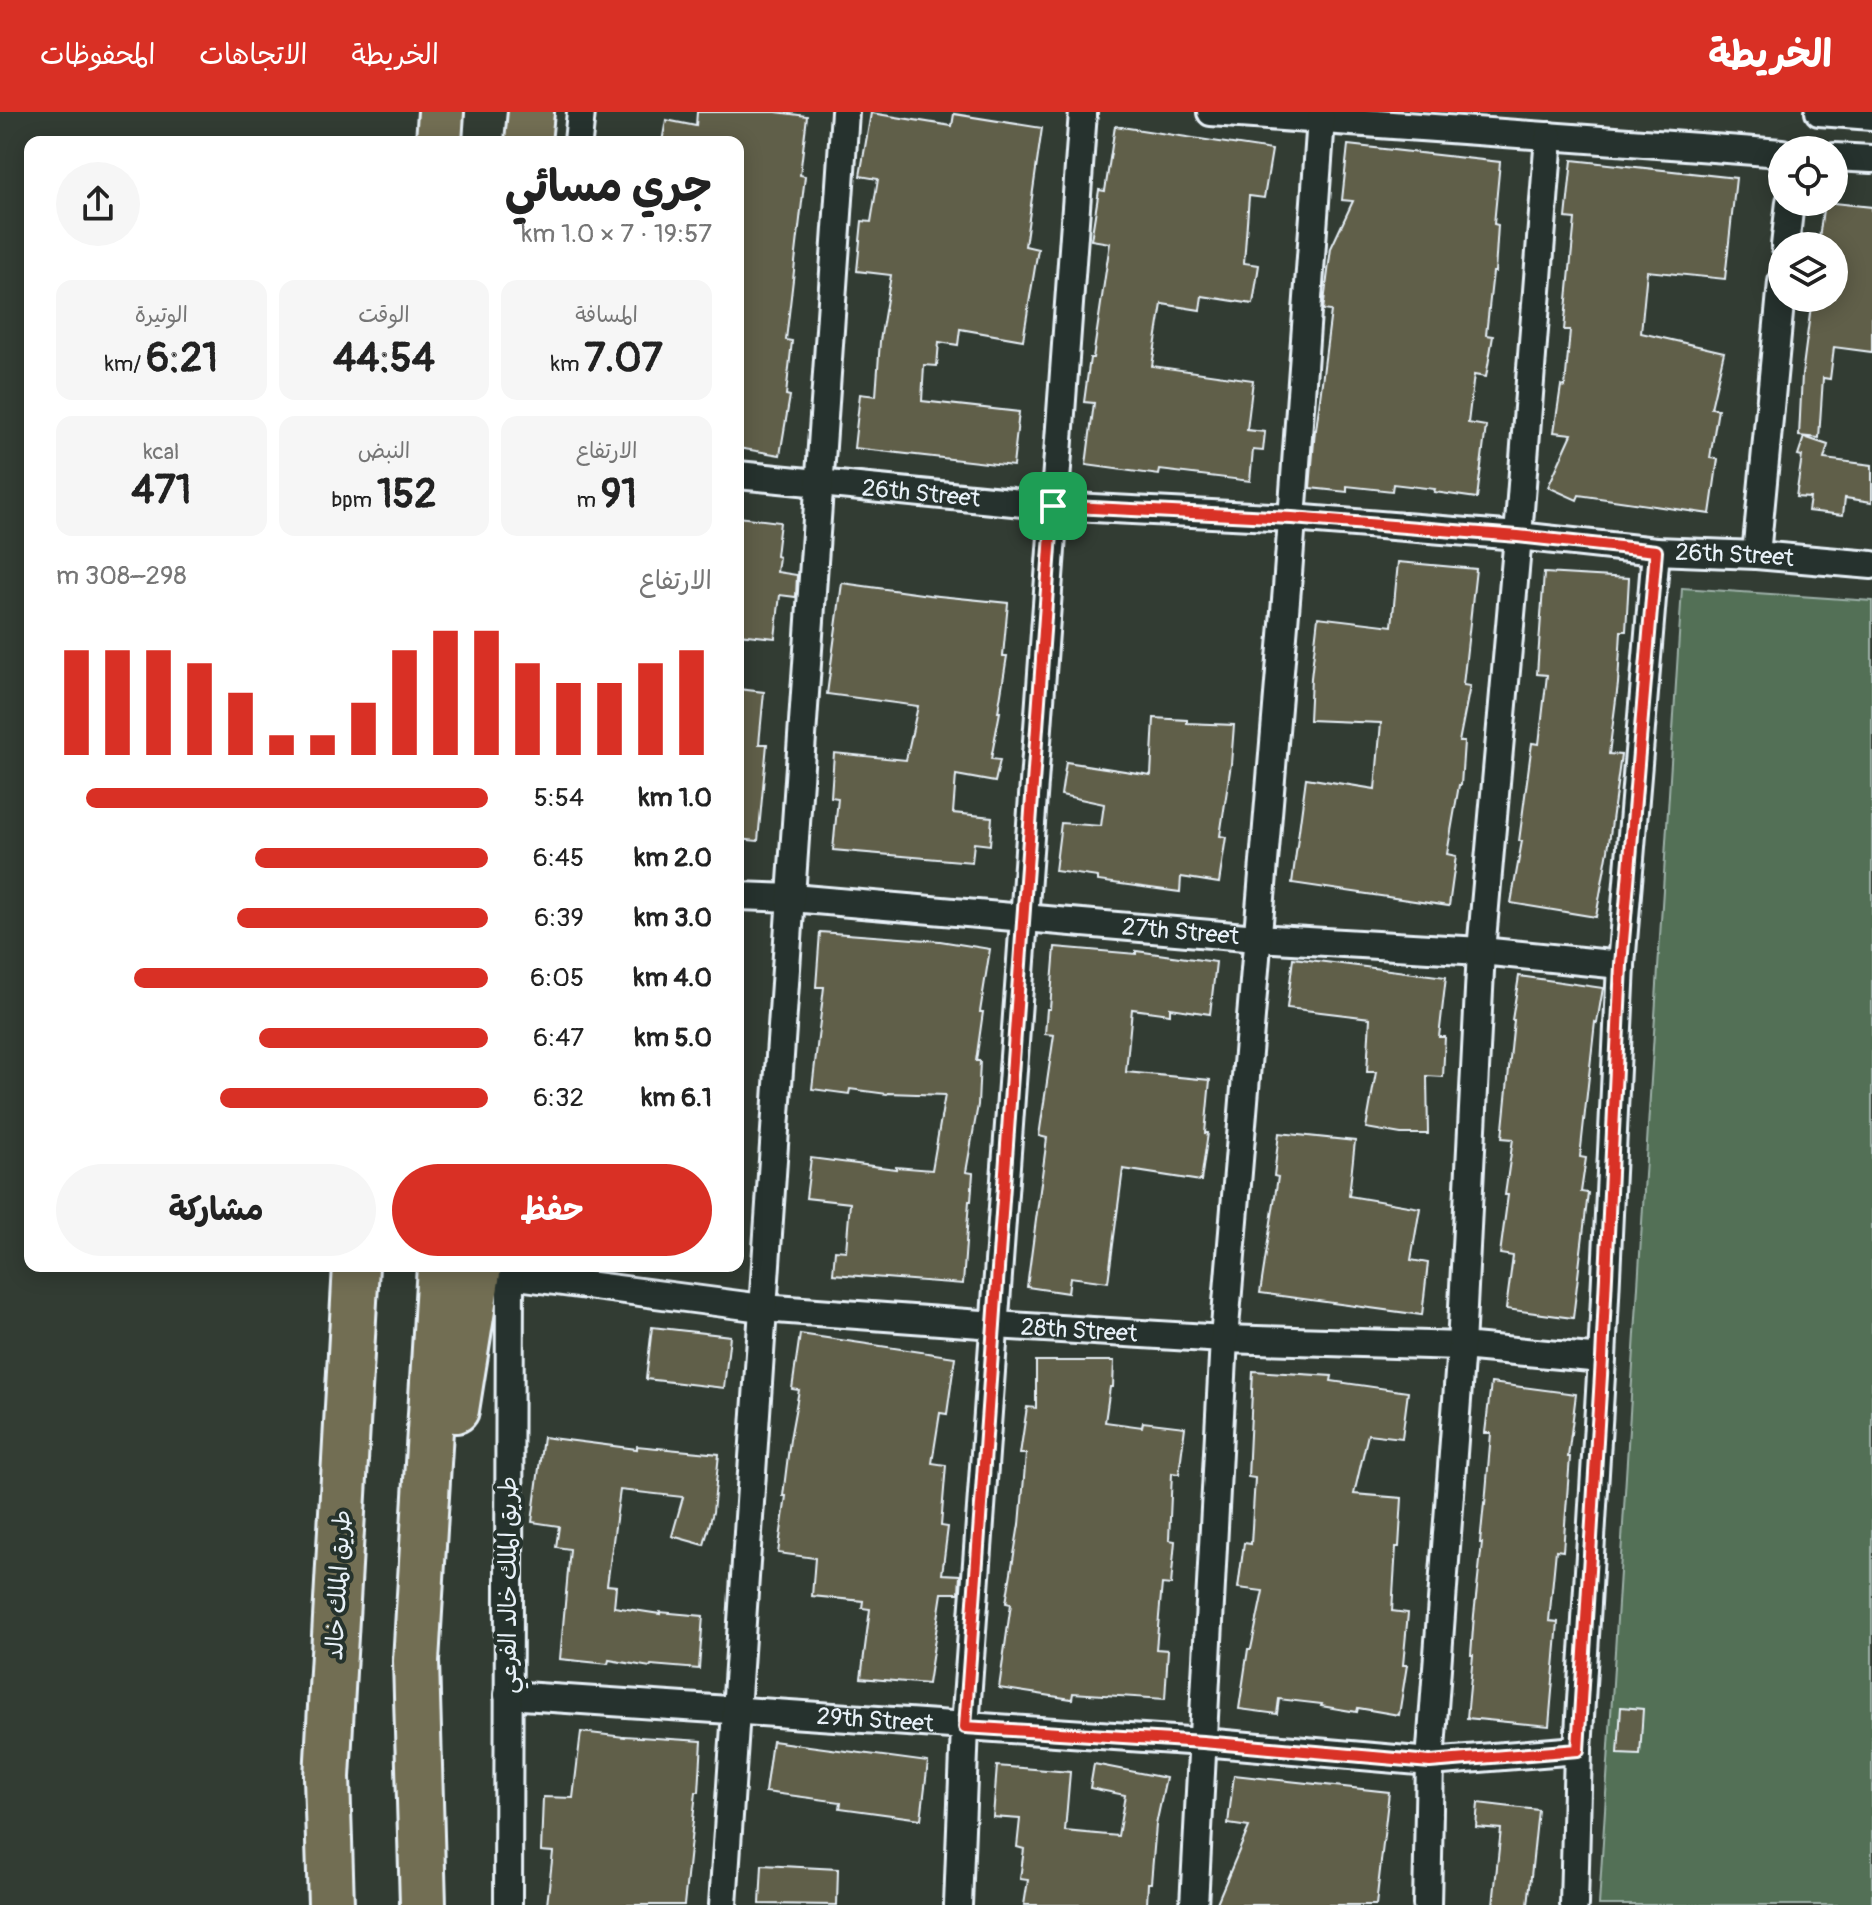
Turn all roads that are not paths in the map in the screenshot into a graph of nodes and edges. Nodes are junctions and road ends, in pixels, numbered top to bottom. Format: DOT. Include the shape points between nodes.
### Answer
graph roads {
  1 [pos="441,112"];
  2 [pos="531,112"];
  3 [pos="581,112"];
  4 [pos="845,112"];
  5 [pos="1083,112"];
  6 [pos="1211,112"];
  7 [pos="1819,112"];
  8 [pos="1872,116"];
  9 [pos="1321,119"];
  10 [pos="439,136"];
  11 [pos="529,136"];
  12 [pos="579,136"];
  13 [pos="1549,136"];
  14 [pos="1768,152"];
  15 [pos="1848,158"];
  16 [pos="1872,159"];
  17 [pos="1779,312"];
  18 [pos="744,476"];
  19 [pos="820,484"];
  20 [pos="1053,506"];
  21 [pos="1292,518"];
  22 [pos="1518,536"];
  23 [pos="1656,551"];
  24 [pos="1756,555"];
  25 [pos="1872,565"];
  26 [pos="744,896"];
  27 [pos="792,898"];
  28 [pos="1023,918"];
  29 [pos="1257,938"];
  30 [pos="1481,951"];
  31 [pos="1621,965"];
  32 [pos="356,1272"];
  33 [pos="440,1272"];
  34 [pos="499,1272"];
  35 [pos="500,1272"];
  36 [pos="520,1272"];
  37 [pos="762,1308"];
  38 [pos="995,1325"];
  39 [pos="1224,1339"];
  40 [pos="1461,1346"];
  41 [pos="1602,1359"];
  42 [pos="416,1661"];
  43 [pos="508,1695"];
  44 [pos="736,1711"];
  45 [pos="965,1727"];
  46 [pos="1203,1742"];
  47 [pos="1578,1750"];
  48 [pos="1430,1762"];
  49 [pos="331,1905"];
  50 [pos="423,1905"];
  51 [pos="508,1905"];
  52 [pos="723,1905"];
  53 [pos="958,1905"];
  54 [pos="1194,1905"];
  55 [pos="1427,1905"];
  56 [pos="1574,1905"];
  1 -- 10 [label="highway"];
  2 -- 11 [label="highway"];
  3 -- 12 [label="street"];
  4 -- 19 [label="street"];
  5 -- 20 [label="street"];
  6 -- 9 [label="street"];
  7 -- 8 [label="street"];
  9 -- 13 [label="street"];
  9 -- 21 [label="street"];
  13 -- 14 [label="street"];
  13 -- 22 [label="street"];
  15 -- 16 [label="street"];
  17 -- 24 [label="street"];
  18 -- 19 [label="street, 26th Street"];
  19 -- 20 [label="street, 26th Street"];
  19 -- 27 [label="street"];
  20 -- 21 [label="street, 26th Street"];
  20 -- 28 [label="street"];
  21 -- 22 [label="street, 26th Street"];
  21 -- 29 [label="street"];
  22 -- 23 [label="street, 26th Street"];
  22 -- 30 [label="street"];
  23 -- 24 [label="street, 26th Street"];
  23 -- 31 [label="street"];
  24 -- 25 [label="street, 26th Street"];
  26 -- 27 [label="street, 27th Street"];
  27 -- 28 [label="street, 27th Street"];
  27 -- 37 [label="street"];
  28 -- 29 [label="street, 27th Street"];
  28 -- 38 [label="street"];
  29 -- 30 [label="street, 27th Street"];
  29 -- 39 [label="street"];
  30 -- 31 [label="street, 27th Street"];
  30 -- 40 [label="street"];
  31 -- 41 [label="street"];
  32 -- 49 [label="highway, طريق الملك خالد" via="327,1777"];
  33 -- 42 [label="highway"];
  34 -- 42 [label="highway"];
  35 -- 43 [label="street, طريق الملك خالد الفرعي"];
  36 -- 37 [label="street, 28th Street"];
  37 -- 38 [label="street, 28th Street"];
  37 -- 44 [label="street"];
  38 -- 39 [label="street, 28th Street"];
  38 -- 45 [label="street"];
  39 -- 40 [label="street, 28th Street"];
  39 -- 46 [label="street"];
  40 -- 41 [label="street, 28th Street"];
  40 -- 48 [label="street"];
  41 -- 47 [label="street"];
  42 -- 50 [label="highway"];
  43 -- 44 [label="street, 29th Street"];
  43 -- 51 [label="street, طريق الملك خالد الفرعي"];
  44 -- 45 [label="street, 29th Street"];
  44 -- 52 [label="street"];
  45 -- 46 [label="street, 29th Street"];
  45 -- 53 [label="street"];
  46 -- 48 [label="street, 29th Street"];
  46 -- 54 [label="street"];
  47 -- 48 [label="street, 29th Street"];
  47 -- 56 [label="street"];
  48 -- 55 [label="street"];
}
